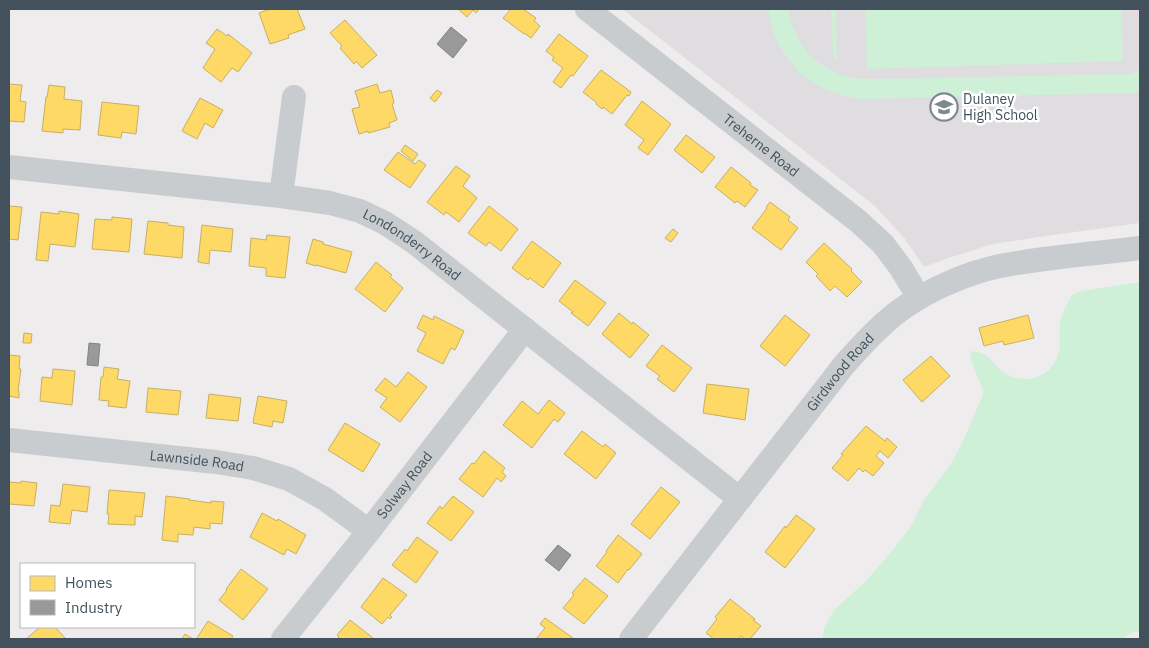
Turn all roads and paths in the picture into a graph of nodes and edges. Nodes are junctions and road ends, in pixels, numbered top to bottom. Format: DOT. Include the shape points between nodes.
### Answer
graph roads {
  1 [pos="587,9"];
  2 [pos="294,97"];
  3 [pos="9,167"];
  4 [pos="281,196"];
  5 [pos="1140,248"];
  6 [pos="919,298"];
  7 [pos="525,329"];
  8 [pos="9,440"];
  9 [pos="740,499"];
  10 [pos="368,531"];
  11 [pos="283,639"];
  12 [pos="631,639"];
  1 -- 6 [label="street, Treherne Road" via="858,221 883,244"];
  2 -- 4 [label="street"];
  3 -- 4 [label="street, Londonderry Road"];
  4 -- 7 [label="street, Londonderry Road" via="330,203 360,211 385,223"];
  5 -- 6 [label="street, Girdwood Road" via="998,266 957,279"];
  6 -- 9 [label="street, Girdwood Road" via="872,334 844,365"];
  7 -- 9 [label="street, Londonderry Road"];
  7 -- 10 [label="street, Solway Road"];
  8 -- 10 [label="street, Lawnside Road" via="253,468 288,479 325,498"];
  9 -- 12 [label="street, Girdwood Road"];
  10 -- 11 [label="street, Solway Road"];
}
